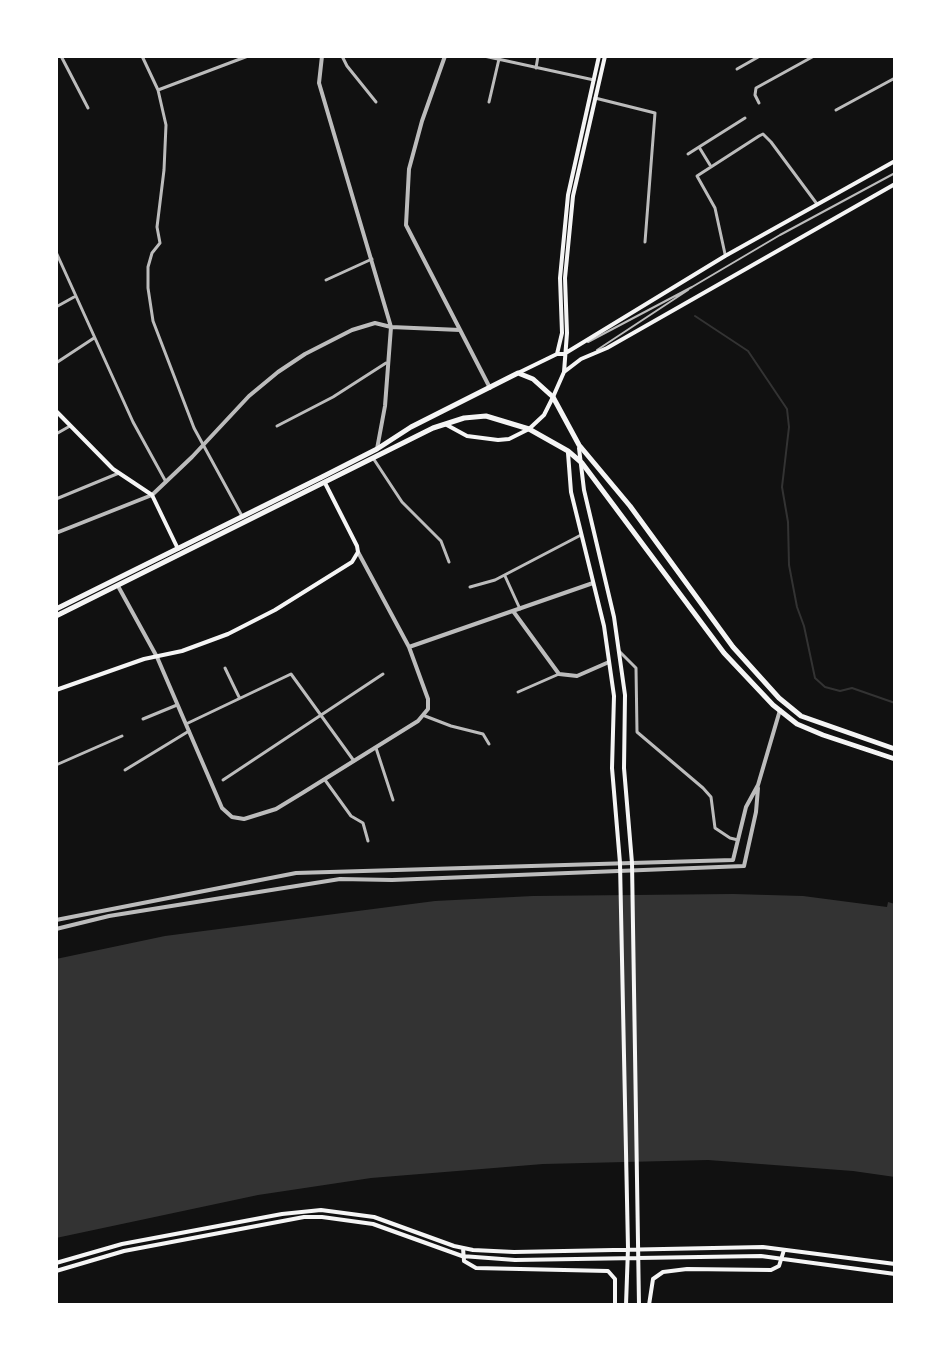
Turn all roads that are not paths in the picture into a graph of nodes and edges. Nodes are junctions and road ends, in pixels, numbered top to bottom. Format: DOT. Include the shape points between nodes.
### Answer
graph roads {
  1 [pos="61,56"];
  2 [pos="142,56"];
  3 [pos="248,56"];
  4 [pos="322,56"];
  5 [pos="342,56"];
  6 [pos="445,56"];
  7 [pos="484,56"];
  8 [pos="538,56"];
  9 [pos="602,56"];
  10 [pos="760,56"];
  11 [pos="814,56"];
  12 [pos="499,59"];
  13 [pos="536,68"];
  14 [pos="737,69"];
  15 [pos="895,78"];
  16 [pos="594,80"];
  17 [pos="158,90"];
  18 [pos="595,98"];
  19 [pos="376,102"];
  20 [pos="489,102"];
  21 [pos="759,103"];
  22 [pos="88,108"];
  23 [pos="836,110"];
  24 [pos="745,118"];
  25 [pos="699,147"];
  26 [pos="688,154"];
  27 [pos="895,161"];
  28 [pos="711,166"];
  29 [pos="895,173"];
  30 [pos="895,184"];
  31 [pos="817,204"];
  32 [pos="645,242"];
  33 [pos="56,252"];
  34 [pos="725,256"];
  35 [pos="372,259"];
  36 [pos="326,280"];
  37 [pos="692,287"];
  38 [pos="75,296"];
  39 [pos="56,307"];
  40 [pos="391,327"];
  41 [pos="460,330"];
  42 [pos="94,338"];
  43 [pos="579,345"];
  44 [pos="557,354"];
  45 [pos="564,354"];
  46 [pos="591,354"];
  47 [pos="390,361"];
  48 [pos="56,363"];
  49 [pos="564,372"];
  50 [pos="518,373"];
  51 [pos="490,388"];
  52 [pos="553,397"];
  53 [pos="56,411"];
  54 [pos="445,424"];
  55 [pos="72,426"];
  56 [pos="277,426"];
  57 [pos="529,429"];
  58 [pos="56,434"];
  59 [pos="579,445"];
  60 [pos="202,446"];
  61 [pos="377,449"];
  62 [pos="568,451"];
  63 [pos="373,458"];
  64 [pos="582,463"];
  65 [pos="119,473"];
  66 [pos="166,482"];
  67 [pos="325,483"];
  68 [pos="152,495"];
  69 [pos="56,499"];
  70 [pos="242,517"];
  71 [pos="56,533"];
  72 [pos="581,535"];
  73 [pos="178,549"];
  74 [pos="358,552"];
  75 [pos="449,562"];
  76 [pos="505,574"];
  77 [pos="593,583"];
  78 [pos="118,586"];
  79 [pos="470,587"];
  80 [pos="56,609"];
  81 [pos="520,609"];
  82 [pos="513,611"];
  83 [pos="56,616"];
  84 [pos="409,647"];
  85 [pos="619,651"];
  86 [pos="157,657"];
  87 [pos="609,662"];
  88 [pos="225,668"];
  89 [pos="383,674"];
  90 [pos="559,674"];
  91 [pos="56,690"];
  92 [pos="518,692"];
  93 [pos="239,697"];
  94 [pos="786,703"];
  95 [pos="177,705"];
  96 [pos="780,710"];
  97 [pos="322,715"];
  98 [pos="425,716"];
  99 [pos="143,719"];
  100 [pos="186,724"];
  101 [pos="189,731"];
  102 [pos="122,736"];
  103 [pos="489,744"];
  104 [pos="376,748"];
  105 [pos="895,749"];
  106 [pos="895,759"];
  107 [pos="354,761"];
  108 [pos="56,764"];
  109 [pos="125,770"];
  110 [pos="223,780"];
  111 [pos="325,780"];
  112 [pos="758,785"];
  113 [pos="393,800"];
  114 [pos="738,840"];
  115 [pos="368,841"];
  116 [pos="59,920"];
  117 [pos="64,927"];
  118 [pos="56,929"];
  119 [pos="463,1248"];
  120 [pos="784,1250"];
  121 [pos="462,1256"];
  122 [pos="784,1257"];
  123 [pos="56,1263"];
  124 [pos="895,1264"];
  125 [pos="56,1271"];
  126 [pos="895,1274"];
  127 [pos="615,1305"];
  128 [pos="626,1305"];
  129 [pos="639,1305"];
  130 [pos="649,1305"];
  1 -- 22 [label="street"];
  2 -- 17 [label="street"];
  3 -- 17 [label="street"];
  4 -- 35 [label="street" via="319,83"];
  5 -- 19 [label="street"];
  6 -- 41 [label="street" via="409,169 406,225"];
  7 -- 12 [label="street"];
  8 -- 13 [label="street"];
  9 -- 16 [label="main road"];
  9 -- 18 [label="main road"];
  10 -- 14 [label="street"];
  11 -- 21 [label="street" via="756,88"];
  12 -- 13 [label="street"];
  12 -- 20 [label="street"];
  13 -- 16 [label="street"];
  15 -- 23 [label="street"];
  16 -- 44 [label="main road" via="568,195"];
  17 -- 60 [label="street" via="166,125 164,170 160,243 148,267 148,288 158,337"];
  18 -- 32 [label="street" via="655,113"];
  18 -- 45 [label="main road" via="573,196"];
  24 -- 25 [label="street"];
  25 -- 26 [label="street"];
  25 -- 28 [label="street"];
  27 -- 31 [label="main road"];
  28 -- 31 [label="street" via="763,134"];
  28 -- 34 [label="street" via="697,179 715,208"];
  29 -- 37 [label="lane"];
  30 -- 46 [label="main road"];
  31 -- 34 [label="main road"];
  33 -- 38 [label="street"];
  34 -- 43 [label="main road"];
  35 -- 36 [label="street"];
  35 -- 40 [label="street"];
  37 -- 43 [label="lane"];
  37 -- 46 [label="lane"];
  38 -- 39 [label="street"];
  38 -- 42 [label="street"];
  40 -- 41 [label="street"];
  40 -- 47 [label="street"];
  40 -- 60 [label="street" via="375,323 352,330 305,354 249,396"];
  41 -- 51 [label="street"];
  42 -- 48 [label="street"];
  42 -- 66 [label="street"];
  43 -- 45 [label="main road"];
  44 -- 45 [label="main road"];
  44 -- 50 [label="main road"];
  45 -- 49 [label="main road"];
  46 -- 49 [label="main road"];
  47 -- 56 [label="street"];
  47 -- 61 [label="street"];
  49 -- 52 [label="main road"];
  50 -- 51 [label="main road"];
  50 -- 52 [label="main road"];
  51 -- 61 [label="main road"];
  52 -- 57 [label="main road"];
  52 -- 59 [label="main road"];
  53 -- 55 [label="main road"];
  54 -- 57 [label="main road" via="486,416"];
  54 -- 57 [label="main road" via="467,436 498,440"];
  54 -- 63 [label="main road"];
  55 -- 58 [label="street"];
  55 -- 65 [label="main road"];
  57 -- 62 [label="main road"];
  59 -- 64 [label="main road"];
  59 -- 94 [label="main road" via="753,672"];
  60 -- 66 [label="street"];
  60 -- 70 [label="street"];
  61 -- 70 [label="main road"];
  62 -- 64 [label="main road"];
  62 -- 72 [label="main road"];
  63 -- 67 [label="main road"];
  63 -- 75 [label="street" via="402,502 441,541"];
  64 -- 85 [label="main road"];
  64 -- 96 [label="main road" via="724,653"];
  65 -- 68 [label="main road"];
  65 -- 69 [label="street"];
  66 -- 68 [label="street"];
  67 -- 74 [label="main road"];
  67 -- 78 [label="main road"];
  68 -- 71 [label="street"];
  68 -- 73 [label="main road"];
  70 -- 73 [label="main road"];
  72 -- 76 [label="street"];
  72 -- 77 [label="main road"];
  73 -- 80 [label="main road"];
  74 -- 84 [label="street"];
  74 -- 86 [label="main road" via="352,562 264,616"];
  76 -- 79 [label="street"];
  76 -- 81 [label="street"];
  77 -- 81 [label="street"];
  77 -- 87 [label="main road"];
  78 -- 83 [label="main road"];
  78 -- 86 [label="street"];
  81 -- 82 [label="street"];
  82 -- 84 [label="street"];
  82 -- 90 [label="street"];
  84 -- 98 [label="street" via="428,699"];
  85 -- 114 [label="street" via="636,668 637,732 703,788 711,797 715,828"];
  85 -- 129 [label="main road" via="632,863"];
  86 -- 91 [label="main road"];
  86 -- 95 [label="street"];
  87 -- 90 [label="street" via="577,676"];
  87 -- 128 [label="main road" via="620,863"];
  88 -- 93 [label="street"];
  89 -- 97 [label="street"];
  90 -- 92 [label="street"];
  93 -- 97 [label="street" via="291,674"];
  93 -- 100 [label="street"];
  94 -- 96 [label="main road"];
  94 -- 105 [label="main road" via="826,727"];
  95 -- 99 [label="street"];
  95 -- 100 [label="street"];
  96 -- 106 [label="main road" via="797,724"];
  96 -- 112 [label="street"];
  97 -- 107 [label="street"];
  97 -- 110 [label="street"];
  98 -- 103 [label="street" via="483,734"];
  98 -- 104 [label="street"];
  100 -- 101 [label="street"];
  101 -- 109 [label="street"];
  101 -- 111 [label="street" via="222,808 232,817 244,819 276,809"];
  102 -- 108 [label="street"];
  104 -- 107 [label="street"];
  104 -- 113 [label="street"];
  107 -- 111 [label="street"];
  111 -- 115 [label="street" via="351,816 365,826"];
  112 -- 114 [label="street"];
  112 -- 117 [label="street" via="744,866 340,879"];
  114 -- 116 [label="street" via="733,860 273,875"];
  116 -- 117 [label="street"];
  117 -- 118 [label="street"];
  119 -- 120 [label="main road"];
  119 -- 121 [label="main road"];
  119 -- 123 [label="main road" via="374,1217 321,1210 122,1244"];
  120 -- 122 [label="main road"];
  120 -- 124 [label="main road"];
  121 -- 122 [label="main road"];
  121 -- 125 [label="main road" via="373,1224 304,1217 124,1251"];
  121 -- 127 [label="main road" via="476,1268 608,1271 615,1279"];
  122 -- 126 [label="main road"];
  122 -- 130 [label="main road" via="771,1270 663,1272 653,1279"];
}
